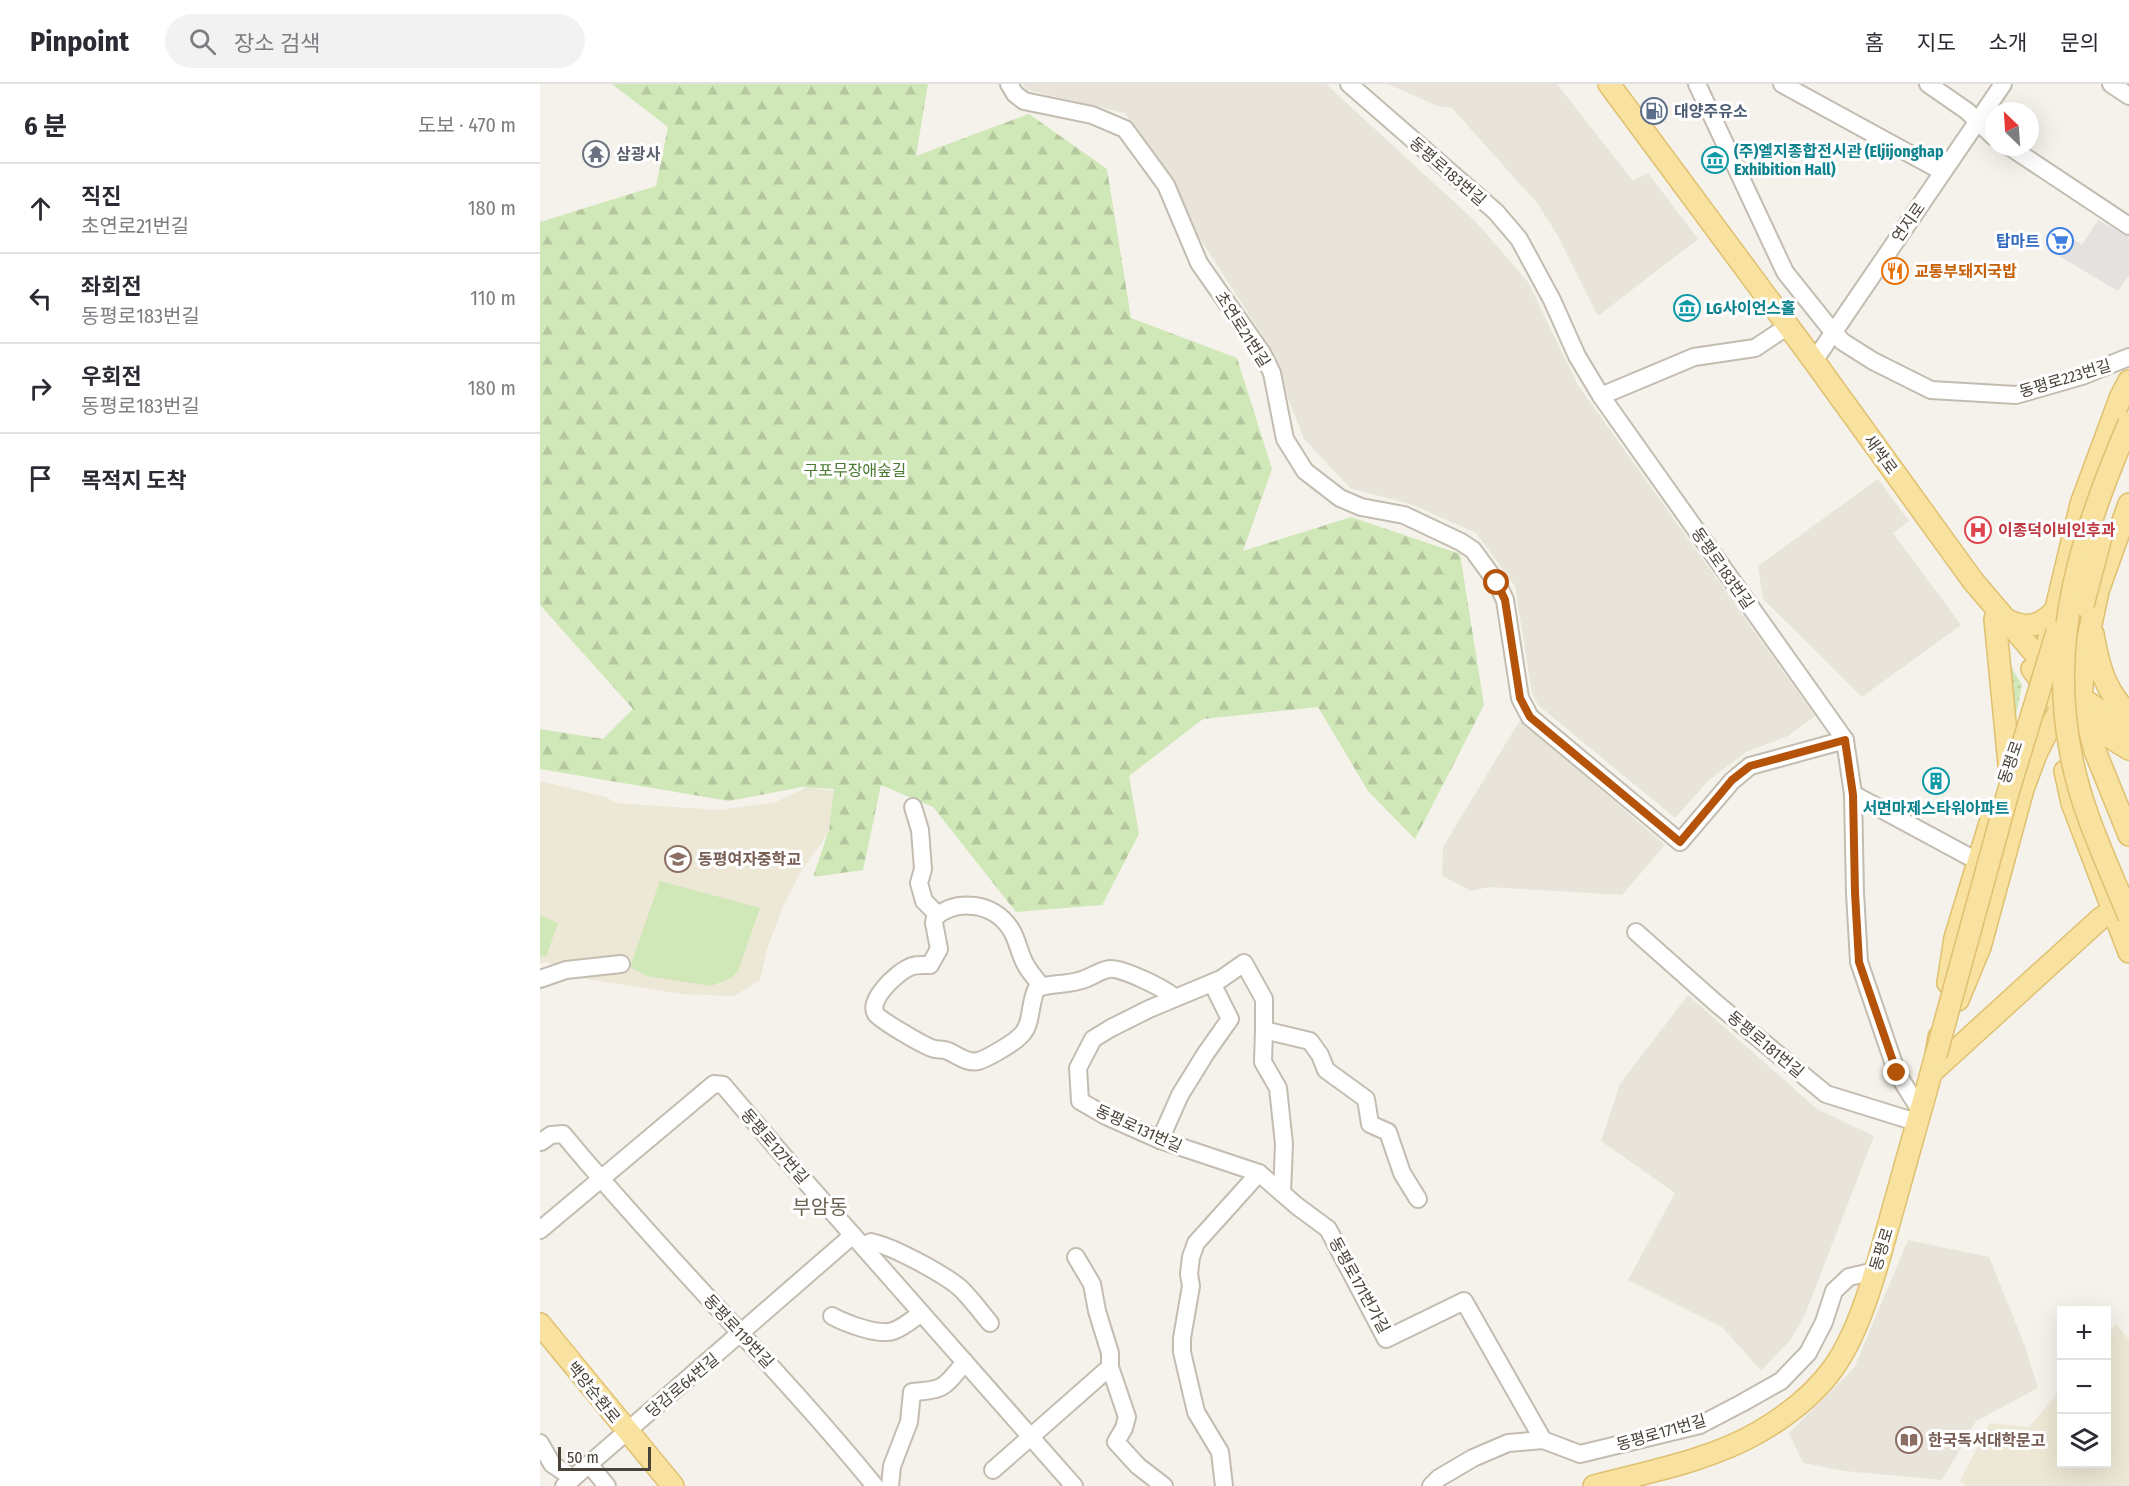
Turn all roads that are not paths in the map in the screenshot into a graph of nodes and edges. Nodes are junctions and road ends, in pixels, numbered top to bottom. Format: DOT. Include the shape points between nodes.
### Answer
graph roads {
  1 [pos="1009,84"];
  2 [pos="1349,84"];
  3 [pos="1609,84"];
  4 [pos="1697,84"];
  5 [pos="1782,84"];
  6 [pos="1928,84"];
  7 [pos="2003,84"];
  8 [pos="2110,84"];
  9 [pos="2129,96"];
  10 [pos="1977,122"];
  11 [pos="1985,129"];
  12 [pos="2024,156"];
  13 [pos="1943,171"];
  14 [pos="2129,226"];
  15 [pos="1788,326"];
  16 [pos="1833,332"];
  17 [pos="2129,357"];
  18 [pos="1814,361"];
  19 [pos="2129,381"];
  20 [pos="1601,396"];
  21 [pos="2129,423"];
  22 [pos="2129,457"];
  23 [pos="2129,504"];
  24 [pos="2076,571"];
  25 [pos="2056,610"];
  26 [pos="2001,620"];
  27 [pos="2091,623"];
  28 [pos="2041,670"];
  29 [pos="2072,703"];
  30 [pos="2129,714"];
  31 [pos="2087,724"];
  32 [pos="2129,729"];
  33 [pos="1845,740"];
  34 [pos="2129,749"];
  35 [pos="2009,764"];
  36 [pos="1853,795"];
  37 [pos="913,807"];
  38 [pos="2129,835"];
  39 [pos="1977,861"];
  40 [pos="2129,885"];
  41 [pos="2121,914"];
  42 [pos="938,915"];
  43 [pos="1636,932"];
  44 [pos="2129,952"];
  45 [pos="621,964"];
  46 [pos="540,979"];
  47 [pos="1212,983"];
  48 [pos="1041,987"];
  49 [pos="1175,998"];
  50 [pos="1264,1030"];
  51 [pos="1934,1064"];
  52 [pos="1918,1116"];
  53 [pos="1160,1140"];
  54 [pos="540,1141"];
  55 [pos="1259,1173"];
  56 [pos="599,1179"];
  57 [pos="1282,1193"];
  58 [pos="1418,1199"];
  59 [pos="540,1230"];
  60 [pos="858,1241"];
  61 [pos="1076,1257"];
  62 [pos="1875,1271"];
  63 [pos="921,1313"];
  64 [pos="832,1316"];
  65 [pos="990,1323"];
  66 [pos="540,1324"];
  67 [pos="741,1334"];
  68 [pos="965,1362"];
  69 [pos="1110,1367"];
  70 [pos="627,1432"];
  71 [pos="1031,1437"];
  72 [pos="1543,1440"];
  73 [pos="540,1443"];
  74 [pos="589,1464"];
  75 [pos="993,1470"];
  76 [pos="568,1482"];
  77 [pos="607,1486"];
  78 [pos="673,1486"];
  79 [pos="875,1486"];
  80 [pos="890,1486"];
  81 [pos="1074,1486"];
  82 [pos="1164,1486"];
  83 [pos="1224,1486"];
  84 [pos="1431,1486"];
  85 [pos="1594,1486"];
  1 -- 33 [label="street, 초연로21번길" via="1024,101 1092,115 1125,129 1166,185 1198,263 1262,353 1272,373 1285,439 1305,471 1340,498 1361,507 1404,515 1473,550 1505,600 1520,698 1530,717 1680,842 1732,780 1750,766"];
  2 -- 20 [label="street, 동평로183번길" via="1496,212 1519,239"];
  3 -- 15 [label="main road, 새싹로"];
  4 -- 16 [label="street, 동평로223번길" via="1785,272"];
  5 -- 13 [label="street"];
  6 -- 10 [label="street"];
  7 -- 10 [label="street, 연지로"];
  8 -- 9 [label="street"];
  10 -- 11 [label="street"];
  10 -- 13 [label="street, 연지로"];
  12 -- 14 [label="street"];
  13 -- 16 [label="street, 연지로"];
  15 -- 18 [label="main road, 새싹로"];
  15 -- 20 [label="street" via="1755,348 1694,357"];
  16 -- 17 [label="street, 동평로223번길" via="1873,361 1932,390 2016,395 2082,376"];
  16 -- 18 [label="street, 연지로"];
  18 -- 26 [label="main road, 새싹로"];
  19 -- 25 [label="main road, 동평로" via="2081,504"];
  20 -- 33 [label="street, 동평로183번길"];
  21 -- 24 [label="main road, bridge"];
  22 -- 40 [label="main road, bridge" via="2086,588 2077,673 2086,768"];
  23 -- 27 [label="main road" via="2098,591"];
  24 -- 41 [label="main road, bridge" via="2064,653 2070,754"];
  24 -- 51 [label="main road, bridge" via="2007,796"];
  25 -- 26 [label="main road" via="2046,620 2030,626"];
  25 -- 28 [label="main road, 동평로"];
  26 -- 28 [label="main road, 새싹로"];
  26 -- 35 [label="main road"];
  27 -- 29 [label="main road" via="2082,674"];
  27 -- 30 [label="main road" via="2101,671 2110,692"];
  28 -- 29 [label="main road, 새싹로"];
  28 -- 35 [label="main road, 동평로"];
  29 -- 31 [label="main road"];
  29 -- 32 [label="main road, 새싹로"];
  29 -- 41 [label="main road" via="2061,738 2072,803"];
  29 -- 51 [label="main road" via="2036,754 1980,946"];
  31 -- 34 [label="main road"];
  31 -- 38 [label="main road"];
  33 -- 36 [label="street, 동평로183번길"];
  35 -- 39 [label="main road, 동평로"];
  36 -- 39 [label="street"];
  36 -- 52 [label="street, 동평로183번길" via="1859,962 1897,1073"];
  37 -- 42 [label="street" via="920,830 923,869 919,883 924,901"];
  39 -- 51 [label="main road, 동평로" via="1955,938"];
  41 -- 44 [label="main road"];
  41 -- 51 [label="main road" via="2101,918"];
  42 -- 48 [label="street" via="945,909 966,905 995,913 1012,930 1023,960"];
  42 -- 48 [label="street" via="934,923 939,949 930,965 908,967 880,992 875,1010 885,1021 925,1045 978,1061 1024,1032 1030,1021 1034,994"];
  43 -- 52 [label="street, 동평로181번길" via="1826,1094"];
  45 -- 46 [label="street" via="566,970"];
  47 -- 49 [label="street, 동평로131번길"];
  47 -- 50 [label="street, 동평로131번길" via="1244,963 1264,999"];
  47 -- 53 [label="street" via="1230,1019 1180,1095"];
  48 -- 49 [label="street" via="1077,982 1109,969 1122,970 1168,990"];
  49 -- 53 [label="street, 동평로131번길" via="1093,1039 1078,1068 1080,1101"];
  50 -- 57 [label="street" via="1263,1062 1278,1088 1284,1144"];
  50 -- 58 [label="street" via="1310,1041 1326,1070 1366,1099 1370,1124 1388,1131 1401,1173"];
  51 -- 52 [label="main road, 동평로"];
  52 -- 62 [label="main road, 동평로"];
  53 -- 55 [label="street, 동평로131번길"];
  54 -- 56 [label="street, 동평로119번길" via="563,1134"];
  55 -- 57 [label="street, 동평로131번길"];
  55 -- 83 [label="street" via="1196,1243 1191,1257 1182,1352 1196,1412 1220,1452"];
  56 -- 59 [label="street, 동평로127번길"];
  56 -- 60 [label="street, 동평로127번길" via="714,1084 723,1085"];
  56 -- 67 [label="street, 동평로119번길"];
  57 -- 72 [label="street, 동평로171번가길" via="1328,1229 1386,1339 1464,1301"];
  60 -- 63 [label="street, 동평로127번길"];
  60 -- 65 [label="street" via="886,1245 946,1278"];
  60 -- 67 [label="street, 당감로64번길"];
  61 -- 69 [label="street" via="1092,1284"];
  62 -- 72 [label="street, 동평로171번길" via="1849,1277 1834,1291 1808,1353 1781,1381 1700,1425 1580,1454"];
  62 -- 85 [label="main road, 동평로" via="1853,1334 1836,1365 1801,1403 1760,1431 1719,1450"];
  63 -- 64 [label="street" via="890,1332"];
  63 -- 68 [label="street, 동평로127번길"];
  66 -- 70 [label="main road, 백양순환로"];
  67 -- 70 [label="street, 당감로64번길"];
  67 -- 79 [label="street, 동평로119번길"];
  68 -- 71 [label="street, 동평로127번길"];
  68 -- 80 [label="street" via="945,1386 912,1392 909,1422 892,1466"];
  69 -- 71 [label="street"];
  69 -- 82 [label="street" via="1127,1417 1116,1442"];
  70 -- 74 [label="street, 당감로64번길"];
  70 -- 78 [label="main road, 백양순환로"];
  71 -- 75 [label="street"];
  71 -- 81 [label="street, 동평로127번길"];
  72 -- 84 [label="street, 동평로171번길" via="1508,1443 1473,1458"];
  73 -- 76 [label="street"];
  74 -- 76 [label="street, 당감로64번길"];
  74 -- 77 [label="street"];
}
